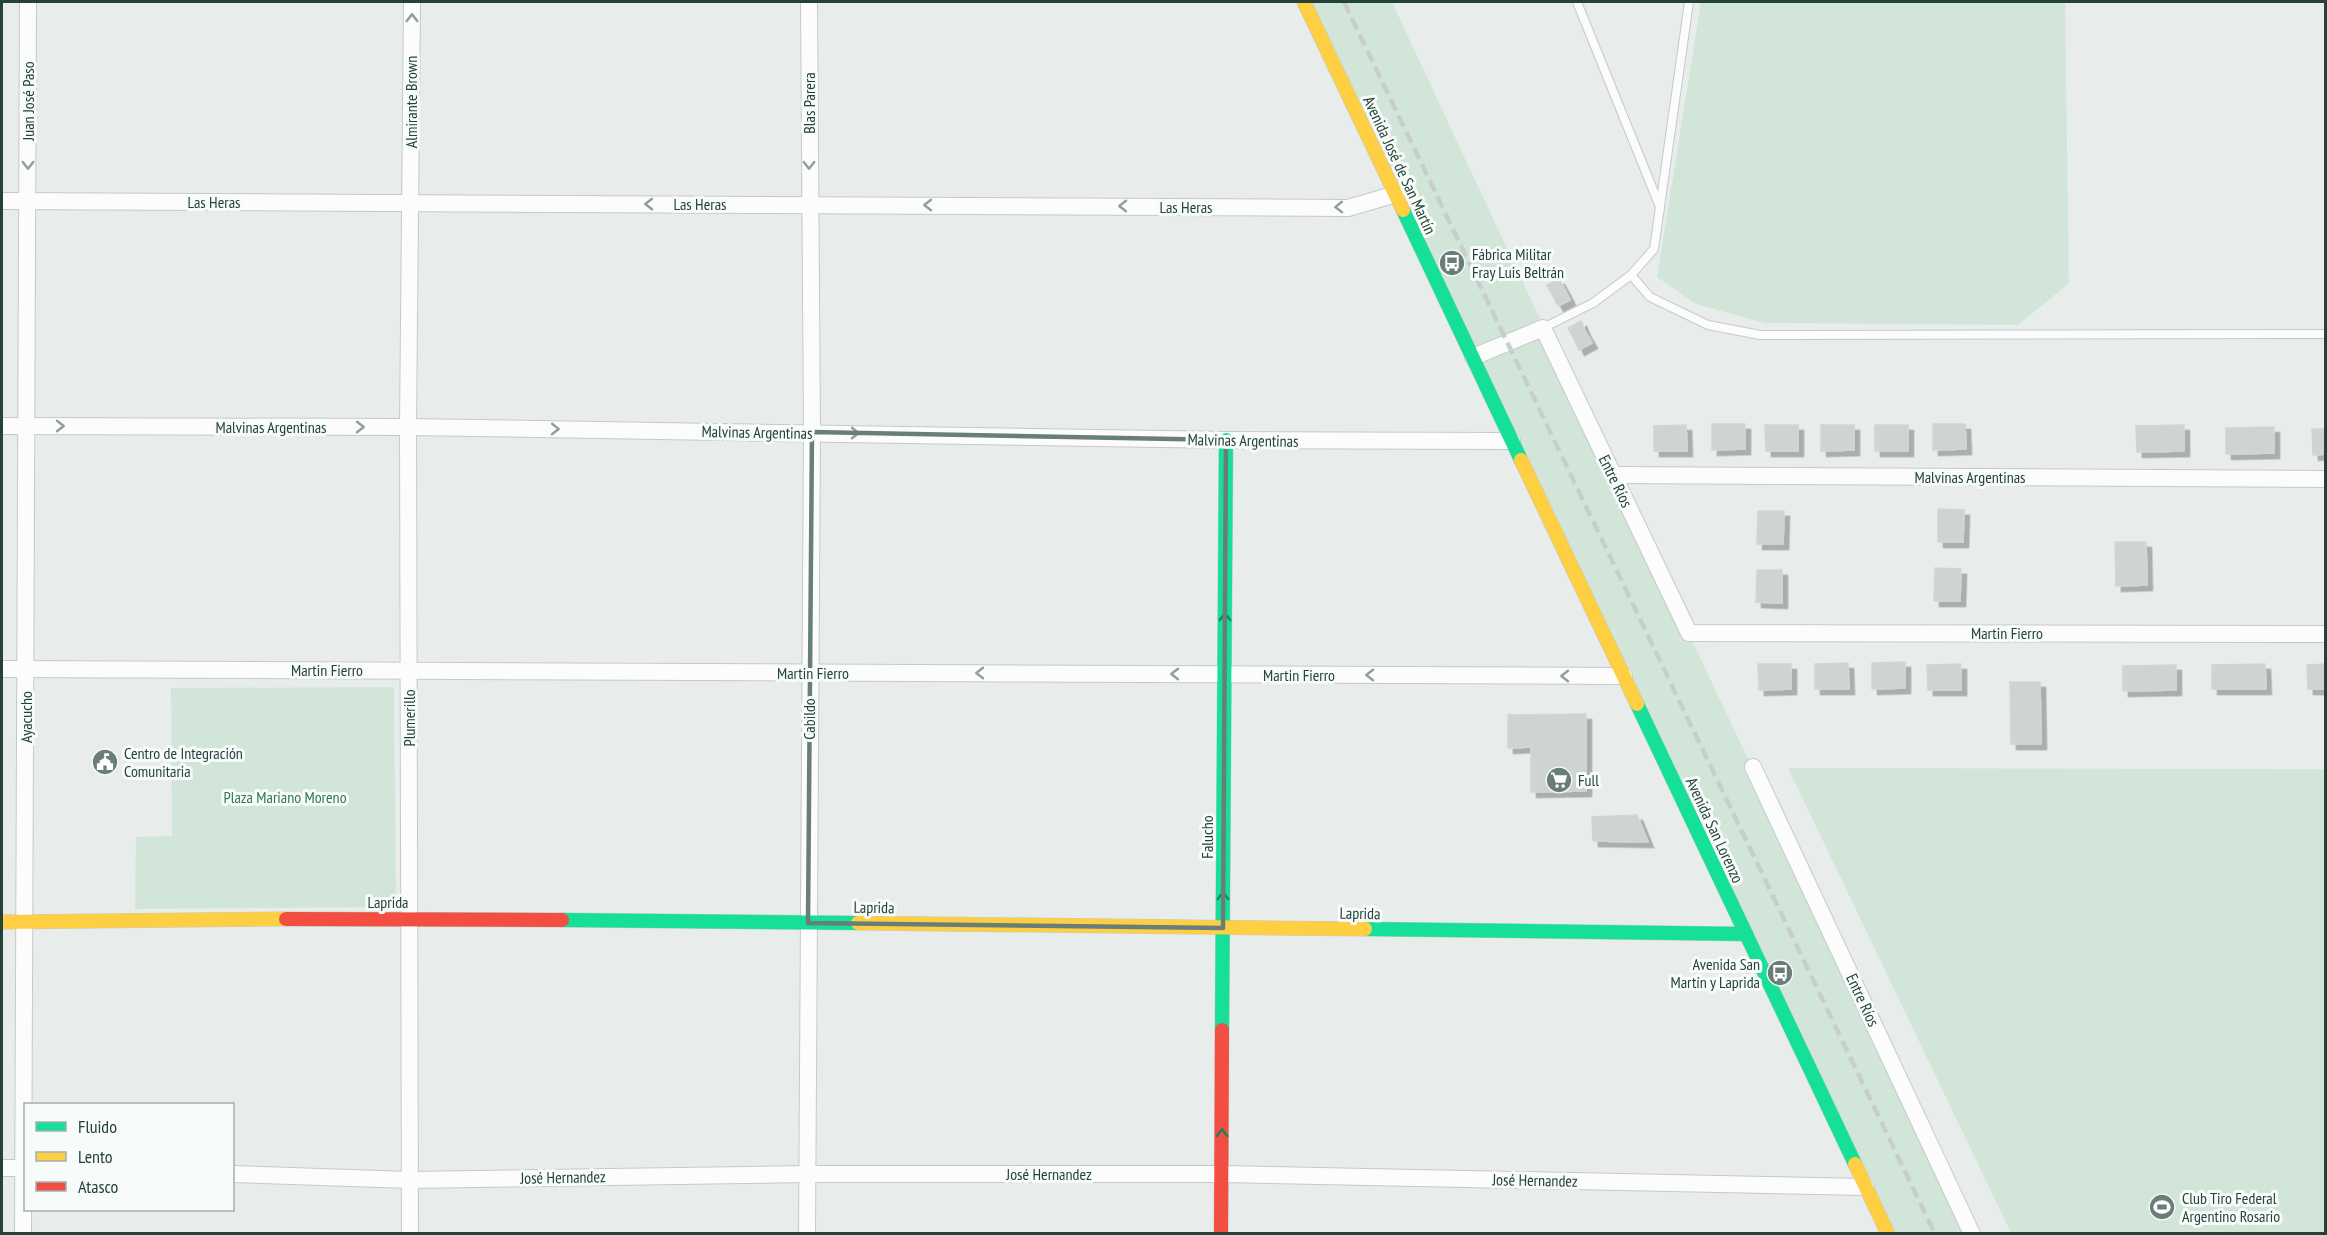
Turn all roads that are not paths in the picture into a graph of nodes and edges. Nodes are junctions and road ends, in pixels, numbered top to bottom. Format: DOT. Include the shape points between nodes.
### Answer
graph roads {
  1 [pos="28,2"];
  2 [pos="412,2"];
  3 [pos="809,2"];
  4 [pos="1304,2"];
  5 [pos="1577,2"];
  6 [pos="1689,2"];
  7 [pos="1396,194"];
  8 [pos="2,201"];
  9 [pos="28,201"];
  10 [pos="410,203"];
  11 [pos="809,205"];
  12 [pos="1660,208"];
  13 [pos="1631,275"];
  14 [pos="1543,328"];
  15 [pos="2325,334"];
  16 [pos="1473,357"];
  17 [pos="2,426"];
  18 [pos="27,426"];
  19 [pos="408,428"];
  20 [pos="812,432"];
  21 [pos="1226,440"];
  22 [pos="1512,441"];
  23 [pos="1614,475"];
  24 [pos="2325,479"];
  25 [pos="1689,633"];
  26 [pos="2325,634"];
  27 [pos="2,669"];
  28 [pos="26,669"];
  29 [pos="409,671"];
  30 [pos="809,672"];
  31 [pos="1225,674"];
  32 [pos="1624,676"];
  33 [pos="1753,767"];
  34 [pos="409,918"];
  35 [pos="2,922"];
  36 [pos="25,922"];
  37 [pos="808,923"];
  38 [pos="1223,928"];
  39 [pos="1746,934"];
  40 [pos="24,1103"];
  41 [pos="2,1168"];
  42 [pos="24,1168"];
  43 [pos="234,1174"];
  44 [pos="806,1174"];
  45 [pos="1221,1174"];
  46 [pos="410,1180"];
  47 [pos="1866,1187"];
  48 [pos="23,1233"];
  49 [pos="410,1233"];
  50 [pos="807,1233"];
  51 [pos="1221,1233"];
  52 [pos="1888,1233"];
  53 [pos="1972,1233"];
  1 -- 9 [label="street, Juan José Paso, one-way"];
  10 -- 2 [label="street, Almirante Brown, one-way"];
  3 -- 11 [label="street, Blas Parera, one-way"];
  4 -- 7 [label="street, Avenida José de San Martín"];
  5 -- 12 [label="lane"];
  6 -- 12 [label="lane"];
  7 -- 11 [label="street, Las Heras, one-way" via="1348,208"];
  7 -- 16 [label="street, Avenida José de San Martín"];
  8 -- 9 [label="street, Las Heras"];
  9 -- 10 [label="street, Las Heras"];
  9 -- 18 [label="street, Ayacucho"];
  11 -- 10 [label="street, Las Heras, one-way"];
  10 -- 19 [label="street, Plumerillo"];
  11 -- 20 [label="street, Cabildo"];
  12 -- 13 [label="lane" via="1654,249"];
  13 -- 14 [label="lane" via="1593,303"];
  13 -- 15 [label="lane" via="1650,297 1708,325 1761,335"];
  14 -- 16 [label="street"];
  14 -- 23 [label="street, Entre Ríos"];
  16 -- 22 [label="street, Avenida José de San Martín"];
  17 -- 18 [label="street, Malvinas Argentinas"];
  18 -- 19 [label="street, Malvinas Argentinas, one-way"];
  18 -- 28 [label="street, Ayacucho"];
  19 -- 20 [label="street, Malvinas Argentinas, one-way"];
  19 -- 29 [label="street, Plumerillo"];
  20 -- 21 [label="street, Malvinas Argentinas, one-way"];
  20 -- 30 [label="street, Cabildo"];
  21 -- 22 [label="street, Malvinas Argentinas"];
  31 -- 21 [label="street, Falucho, one-way"];
  22 -- 32 [label="street, Avenida San Lorenzo"];
  23 -- 24 [label="street, Malvinas Argentinas"];
  23 -- 25 [label="street, Entre Ríos"];
  25 -- 26 [label="street, Martin Fierro"];
  27 -- 28 [label="street, Martin Fierro"];
  28 -- 29 [label="street, Martin Fierro"];
  28 -- 36 [label="street, Ayacucho"];
  29 -- 30 [label="street, Martin Fierro"];
  29 -- 34 [label="street, Plumerillo"];
  31 -- 30 [label="street, Martin Fierro, one-way"];
  30 -- 37 [label="street, Cabildo"];
  32 -- 31 [label="street, Martin Fierro, one-way"];
  38 -- 31 [label="street, Falucho, one-way"];
  32 -- 39 [label="street, Avenida San Lorenzo"];
  33 -- 53 [label="street, Entre Ríos"];
  34 -- 36 [label="street, Laprida"];
  34 -- 37 [label="street, Laprida"];
  34 -- 46 [label="street, Plumerillo"];
  35 -- 36 [label="street, Laprida"];
  36 -- 40 [label="street, Ayacucho"];
  37 -- 38 [label="street, Laprida"];
  37 -- 44 [label="street, Cabildo"];
  38 -- 39 [label="street, Laprida"];
  45 -- 38 [label="street, Falucho, one-way"];
  39 -- 47 [label="street, Avenida San Lorenzo"];
  41 -- 42 [label="street"];
  42 -- 48 [label="street, Ayacucho"];
  43 -- 46 [label="street, José Hernandez"];
  44 -- 45 [label="street, José Hernandez"];
  44 -- 46 [label="street, José Hernandez"];
  44 -- 50 [label="street, Cabildo"];
  45 -- 47 [label="street, José Hernandez"];
  45 -- 51 [label="street, Falucho"];
  46 -- 49 [label="street, Plumerillo"];
  47 -- 52 [label="street, Avenida San Lorenzo"];
}
